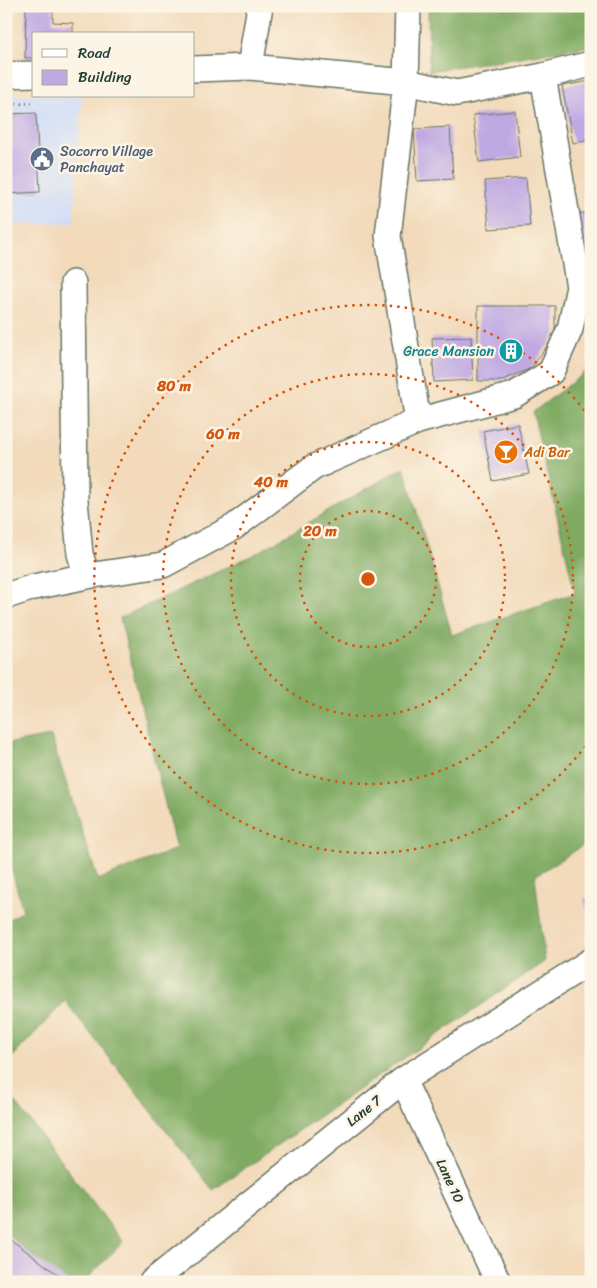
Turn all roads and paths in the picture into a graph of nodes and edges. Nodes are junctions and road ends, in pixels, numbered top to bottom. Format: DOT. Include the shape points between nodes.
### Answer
graph roads {
  1 [pos="260,6"];
  2 [pos="408,6"];
  3 [pos="591,64"];
  4 [pos="250,67"];
  5 [pos="195,68"];
  6 [pos="32,74"];
  7 [pos="6,75"];
  8 [pos="543,76"];
  9 [pos="406,82"];
  10 [pos="34,103"];
  11 [pos="6,104"];
  12 [pos="73,283"];
  13 [pos="418,422"];
  14 [pos="87,576"];
  15 [pos="6,596"];
  16 [pos="591,960"];
  17 [pos="403,1080"];
  18 [pos="152,1282"];
  19 [pos="498,1282"];
  1 -- 4 [label="street"];
  2 -- 9 [label="street"];
  3 -- 8 [label="street"];
  4 -- 5 [label="street"];
  4 -- 9 [label="street"];
  6 -- 7 [label="street"];
  8 -- 9 [label="street" via="457,93"];
  8 -- 13 [label="street" via="579,286 570,329 552,372 514,395"];
  9 -- 13 [label="street" via="388,236"];
  10 -- 11 [label="path"];
  12 -- 14 [label="street" via="75,500 80,554"];
  13 -- 14 [label="street" via="314,467 234,527 163,565"];
  14 -- 15 [label="street"];
  16 -- 17 [label="street, Lane 7"];
  17 -- 18 [label="street, Lane 7"];
  17 -- 19 [label="street, Lane 10"];
}
